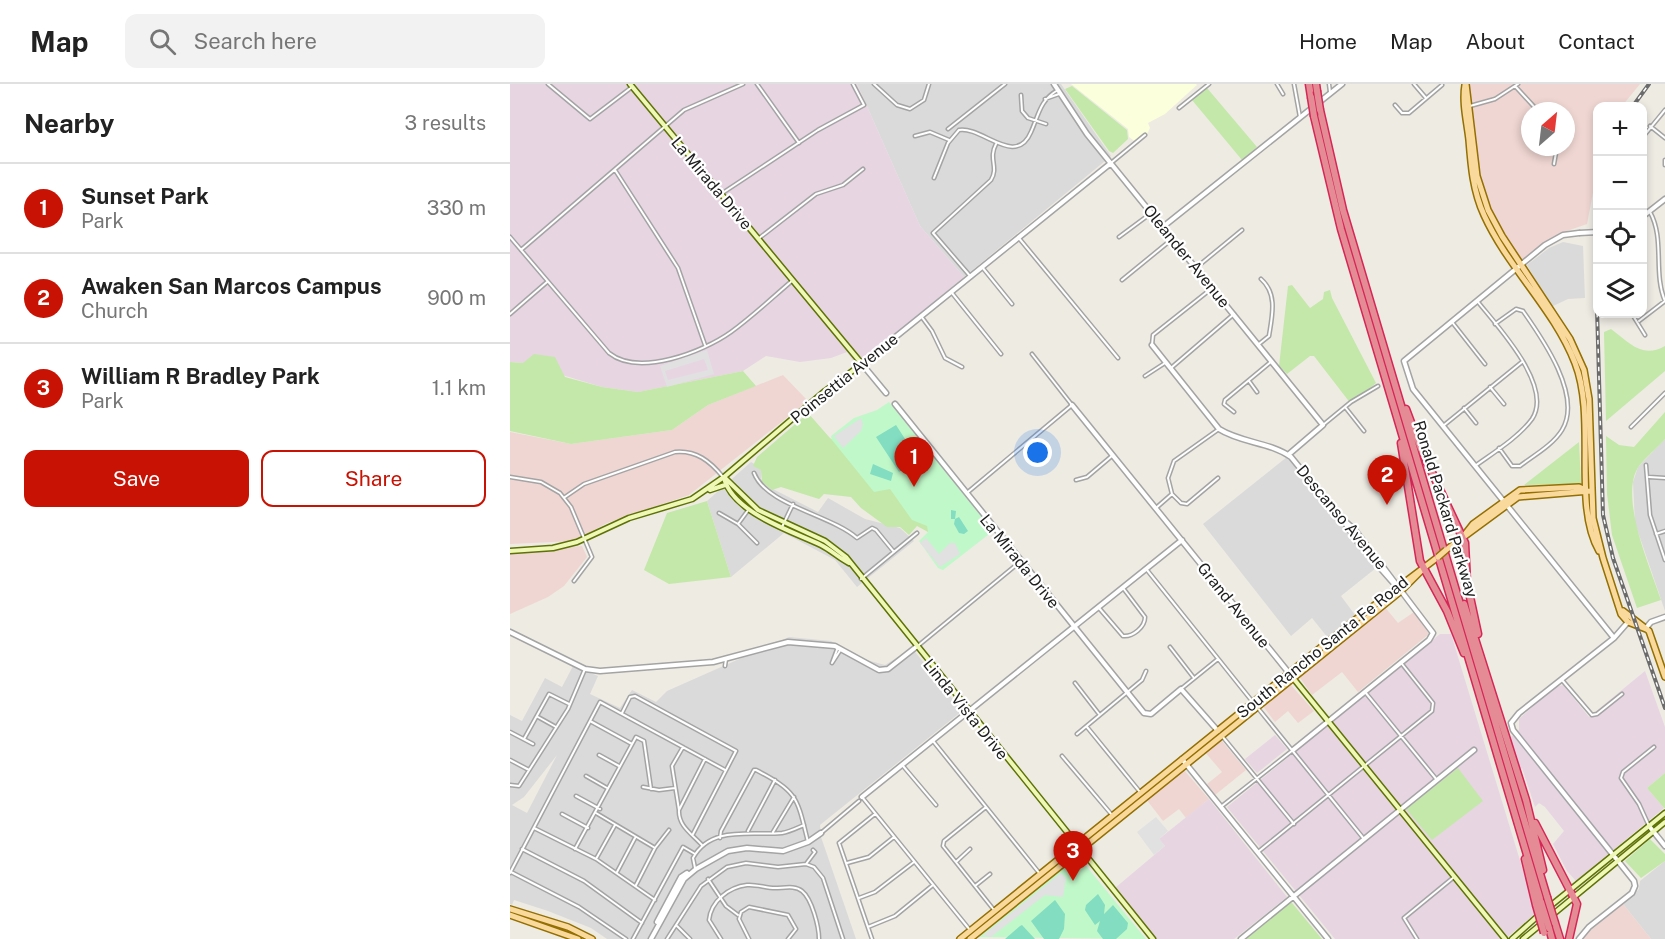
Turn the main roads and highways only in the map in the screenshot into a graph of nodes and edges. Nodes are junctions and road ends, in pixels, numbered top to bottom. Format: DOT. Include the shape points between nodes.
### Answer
graph roads {
  1 [pos="1309,84"];
  2 [pos="1466,84"];
  3 [pos="631,85"];
  4 [pos="1316,87"];
  5 [pos="1519,268"];
  6 [pos="862,364"];
  7 [pos="1389,364"];
  8 [pos="1401,428"];
  9 [pos="723,477"];
  10 [pos="726,485"];
  11 [pos="706,490"];
  12 [pos="1590,491"];
  13 [pos="784,524"];
  14 [pos="1459,540"];
  15 [pos="510,550"];
  16 [pos="1447,560"];
  17 [pos="1424,568"];
  18 [pos="1399,589"];
  19 [pos="1616,596"];
  20 [pos="1646,629"];
  21 [pos="1321,647"];
  22 [pos="1318,658"];
  23 [pos="1485,667"];
  24 [pos="1291,675"];
  25 [pos="1665,676"];
  26 [pos="1480,695"];
  27 [pos="1142,795"];
  28 [pos="1526,800"];
  29 [pos="1665,813"];
  30 [pos="1665,822"];
  31 [pos="1078,847"];
  32 [pos="1570,891"];
  33 [pos="1547,897"];
  34 [pos="1574,898"];
  35 [pos="510,909"];
  36 [pos="997,913"];
  37 [pos="510,915"];
  38 [pos="1546,933"];
  39 [pos="972,935"];
  40 [pos="578,939"];
  41 [pos="592,939"];
  42 [pos="960,939"];
  43 [pos="1153,939"];
  44 [pos="1505,939"];
  45 [pos="1512,939"];
  46 [pos="1523,939"];
  47 [pos="1552,939"];
  48 [pos="1560,939"];
  49 [pos="1569,939"];
  1 -- 8 [label="highway, Ronald Packard Parkway, bridge" via="1334,201"];
  2 -- 5 [label="main road" via="1480,189 1491,219"];
  2 -- 5 [label="main road" via="1476,192 1489,225"];
  3 -- 6 [label="main road, La Mirada Drive"];
  4 -- 7 [label="highway, Ronald Packard Parkway, bridge" via="1343,210"];
  5 -- 12 [label="main road" via="1576,363 1588,432"];
  6 -- 9 [label="main road, Poinsettia Avenue"];
  7 -- 14 [label="highway"];
  7 -- 16 [label="highway, Ronald Packard Parkway"];
  8 -- 17 [label="highway"];
  8 -- 26 [label="highway, Ronald Packard Parkway"];
  9 -- 10 [label="main road"];
  9 -- 11 [label="main road, Poinsettia Avenue"];
  9 -- 13 [label="main road" via="752,506"];
  10 -- 11 [label="main road"];
  10 -- 13 [label="main road" via="749,509"];
  11 -- 15 [label="main road, Poinsettia Avenue" via="677,504 629,518 584,540 553,548"];
  12 -- 14 [label="main road, South Rancho Santa Fe Road" via="1524,495 1504,503 1465,531"];
  12 -- 19 [label="main road" via="1595,529"];
  13 -- 31 [label="main road, Linda Vista Drive" via="833,546 849,563"];
  14 -- 17 [label="main road, South Rancho Santa Fe Road, bridge"];
  14 -- 23 [label="highway" via="1465,543 1469,598"];
  16 -- 23 [label="highway"];
  16 -- 33 [label="highway, Ronald Packard Parkway"];
  17 -- 18 [label="main road, South Rancho Santa Fe Road"];
  17 -- 26 [label="highway" via="1448,610"];
  18 -- 21 [label="main road, South Rancho Santa Fe Road"];
  18 -- 22 [label="main road, South Rancho Santa Fe Road"];
  19 -- 20 [label="main road" via="1626,615"];
  19 -- 20 [label="main road" via="1628,622"];
  20 -- 25 [label="main road"];
  21 -- 22 [label="main road"];
  21 -- 24 [label="main road, South Rancho Santa Fe Road"];
  22 -- 24 [label="main road, South Rancho Santa Fe Road"];
  23 -- 28 [label="highway"];
  24 -- 27 [label="main road, South Rancho Santa Fe Road"];
  24 -- 44 [label="main road, Grand Avenue"];
  26 -- 38 [label="highway, Ronald Packard Parkway, bridge"];
  27 -- 31 [label="main road, South Rancho Santa Fe Road"];
  27 -- 31 [label="main road, South Rancho Santa Fe Road" via="1112,815"];
  28 -- 32 [label="highway" via="1544,846"];
  28 -- 33 [label="highway"];
  29 -- 32 [label="main road"];
  30 -- 34 [label="main road"];
  31 -- 36 [label="main road, South Rancho Santa Fe Road"];
  31 -- 36 [label="main road, South Rancho Santa Fe Road"];
  31 -- 43 [label="main road, Linda Vista Drive"];
  32 -- 34 [label="highway"];
  32 -- 45 [label="main road"];
  33 -- 48 [label="highway, Ronald Packard Parkway, bridge"];
  34 -- 46 [label="main road"];
  34 -- 49 [label="highway" via="1577,908"];
  35 -- 41 [label="main road" via="568,927"];
  36 -- 39 [label="main road, South Rancho Santa Fe Road"];
  37 -- 40 [label="main road"];
  38 -- 47 [label="highway, Ronald Packard Parkway"];
  39 -- 42 [label="main road, South Rancho Santa Fe Road"];
}
